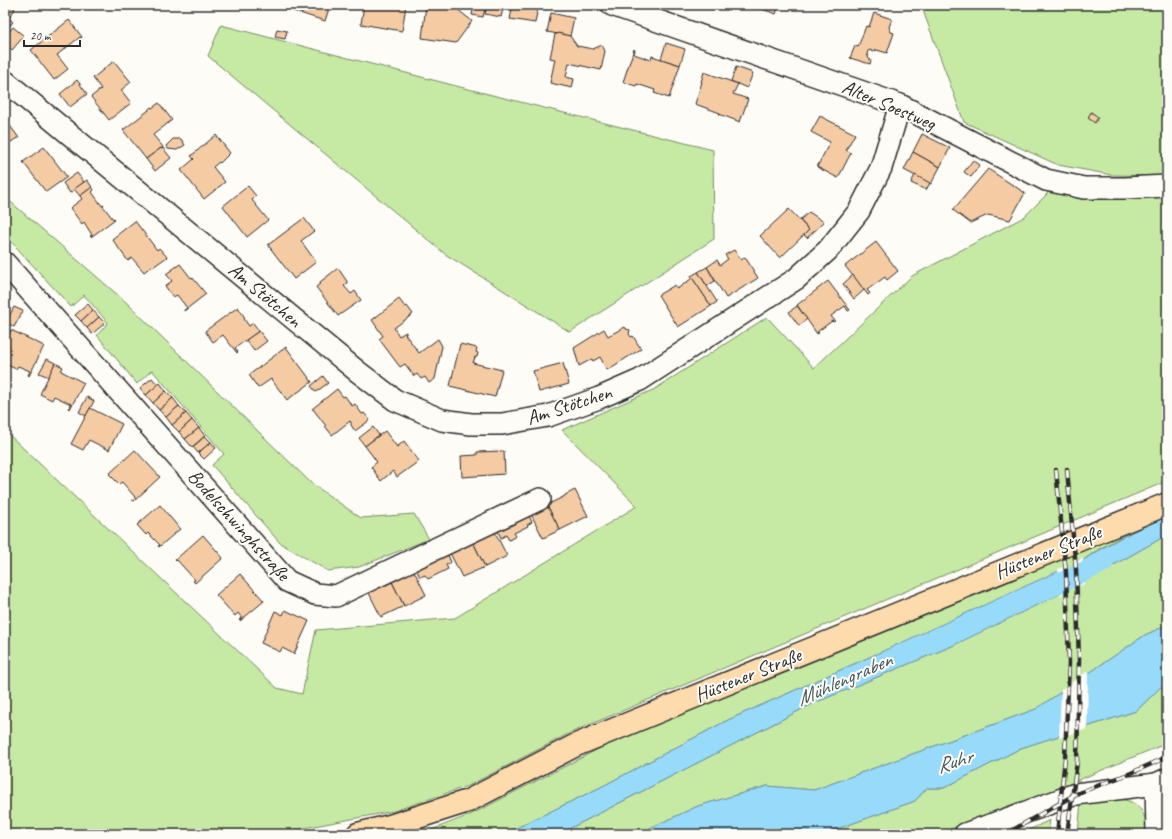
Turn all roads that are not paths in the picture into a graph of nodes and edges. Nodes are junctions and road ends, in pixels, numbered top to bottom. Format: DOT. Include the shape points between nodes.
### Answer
graph roads {
  1 [pos="612,5"];
  2 [pos="5,81"];
  3 [pos="900,105"];
  4 [pos="1167,186"];
  5 [pos="5,263"];
  6 [pos="540,499"];
  7 [pos="1167,504"];
  8 [pos="1161,781"];
  9 [pos="358,834"];
  10 [pos="965,834"];
  11 [pos="1157,834"];
  1 -- 3 [label="street, Alter Soestweg"];
  2 -- 3 [label="street, Am Stötchen" via="395,400 442,420 471,424 502,424 548,416 640,380 796,279 828,250 859,211 882,168"];
  3 -- 4 [label="street, Alter Soestweg" via="1046,180 1084,188"];
  5 -- 6 [label="street, Bodelschwinghstraße" via="287,581 315,594 336,596"];
  7 -- 9 [label="main road, Hüstener Straße" via="576,745 468,801"];
  8 -- 10 [label="street" via="1076,794"];
  8 -- 11 [label="street"];
}
